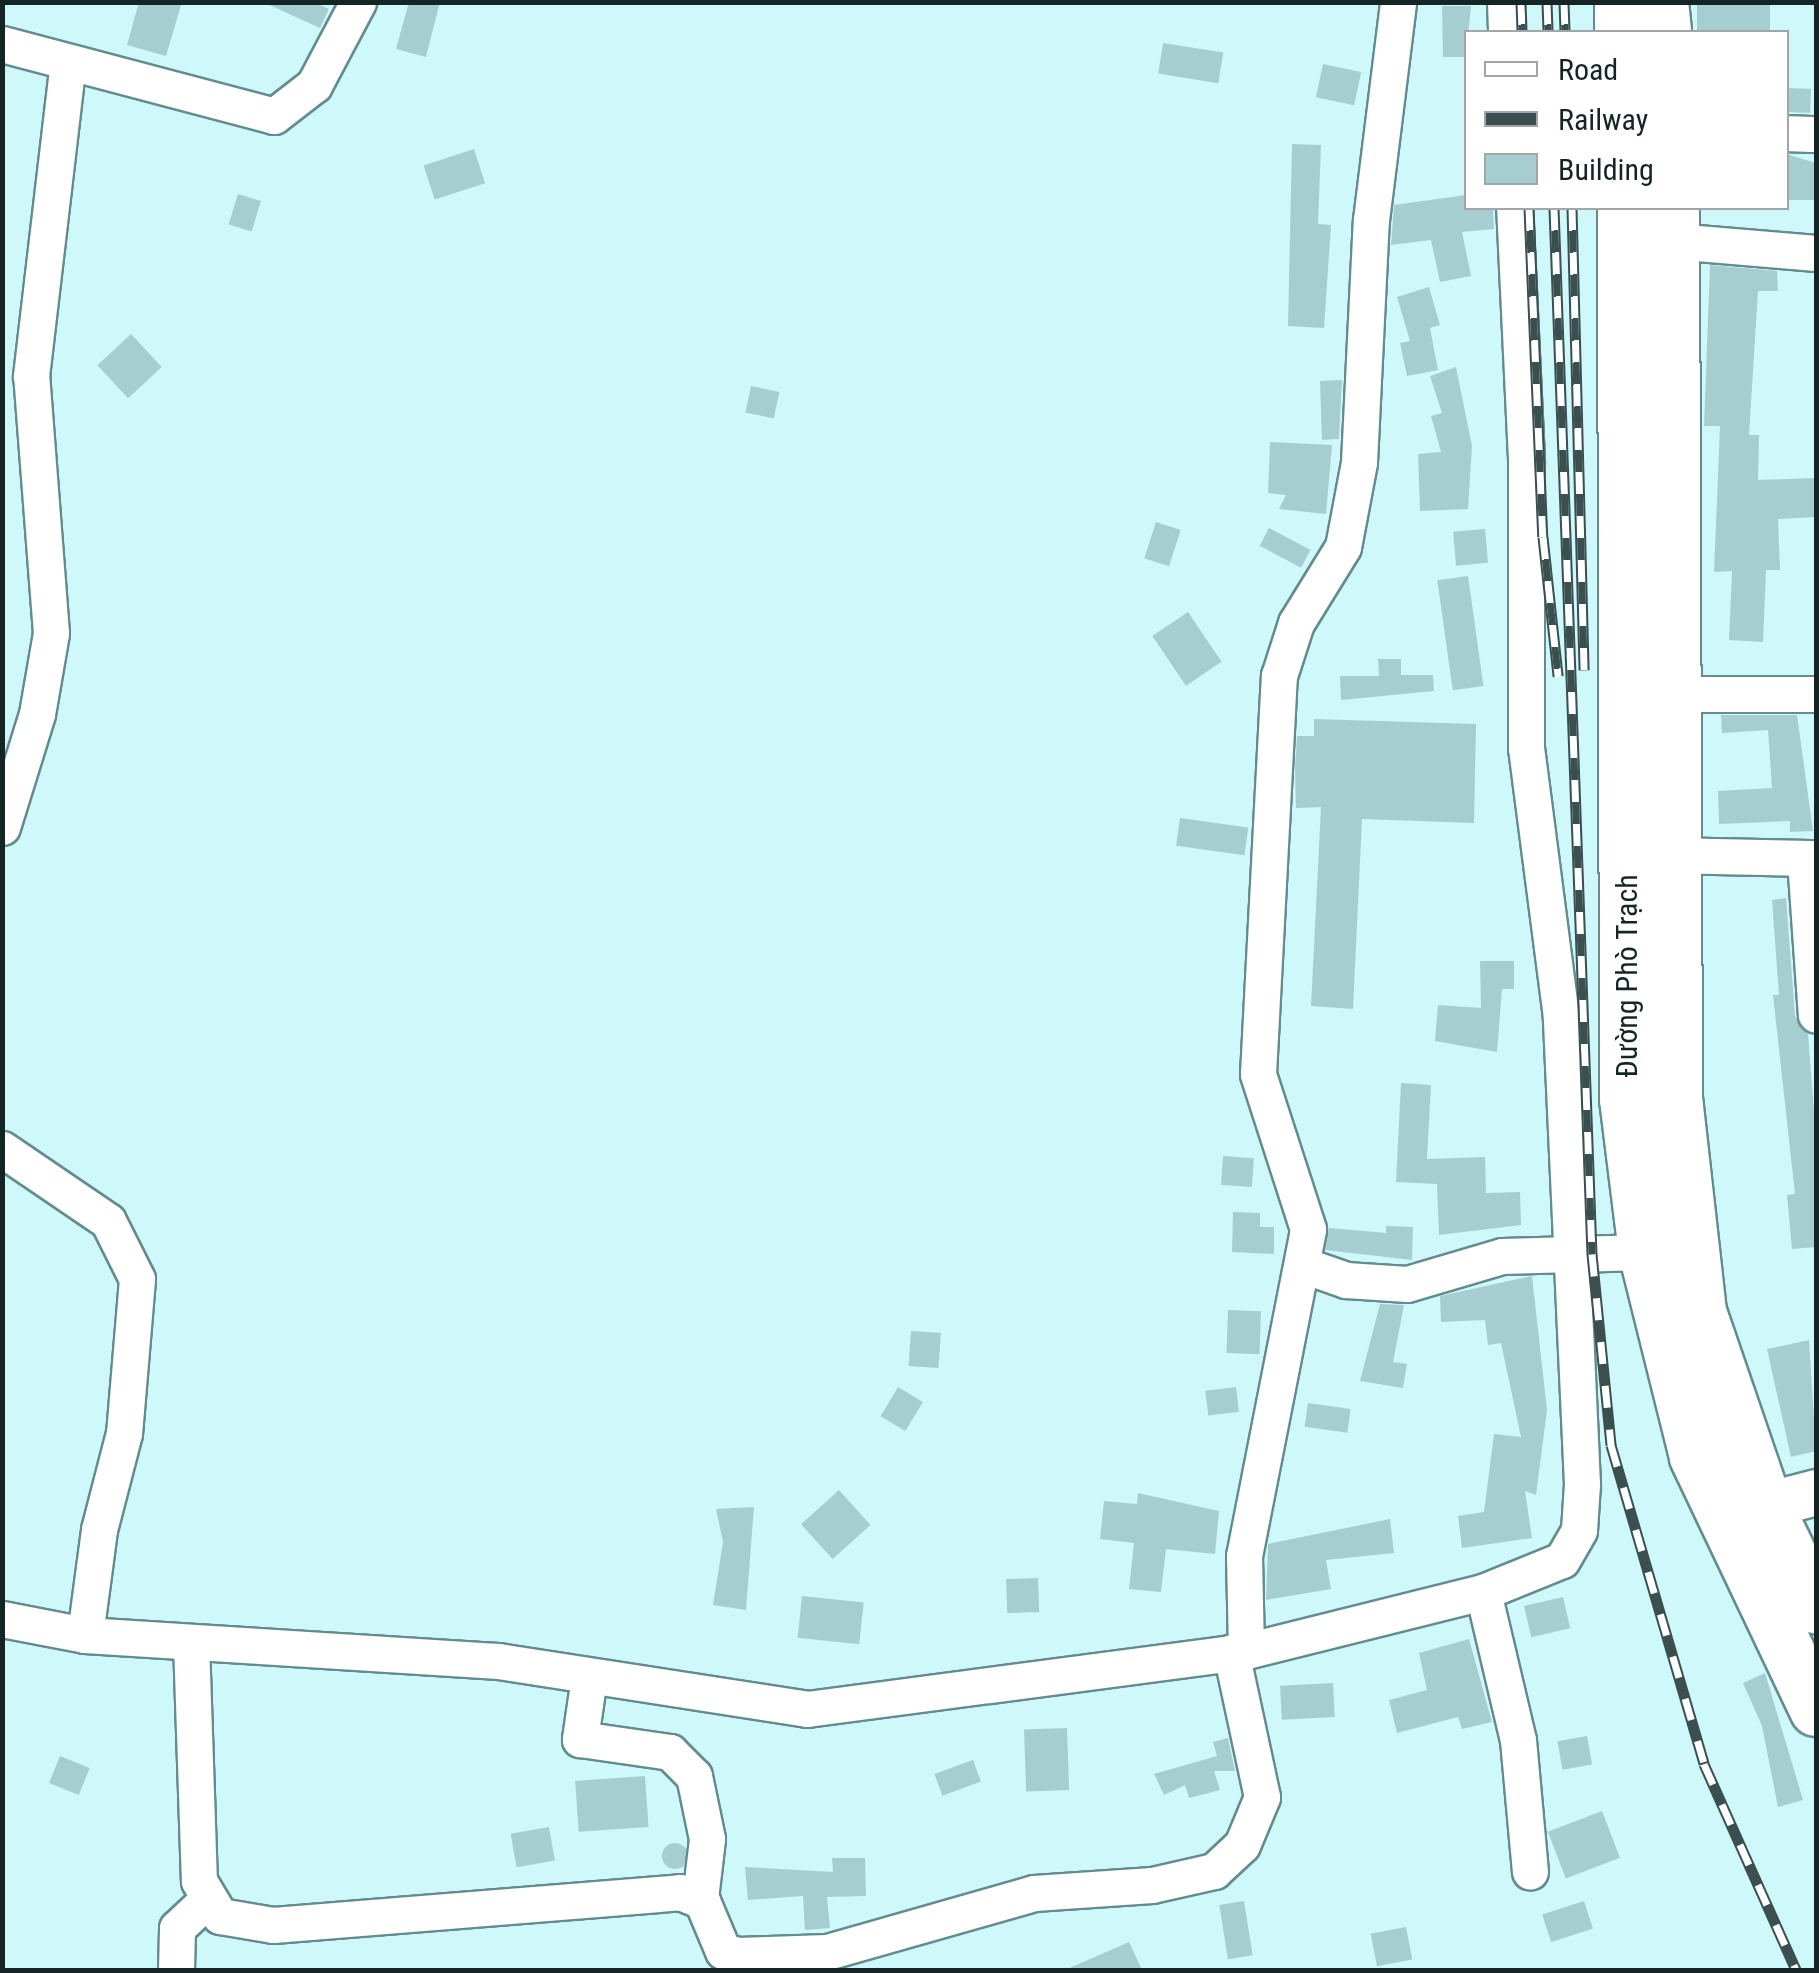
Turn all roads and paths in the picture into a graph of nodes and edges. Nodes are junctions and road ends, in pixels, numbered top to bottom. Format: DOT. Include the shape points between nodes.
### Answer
graph roads {
  1 [pos="358,2"];
  2 [pos="1398,2"];
  3 [pos="1504,2"];
  4 [pos="1621,2"];
  5 [pos="1662,2"];
  6 [pos="1506,30"];
  7 [pos="1622,30"];
  8 [pos="1665,30"];
  9 [pos="2,44"];
  10 [pos="68,63"];
  11 [pos="1789,134"];
  12 [pos="1816,134"];
  13 [pos="1514,210"];
  14 [pos="1624,210"];
  15 [pos="1673,224"];
  16 [pos="1816,252"];
  17 [pos="1652,628"];
  18 [pos="1674,694"];
  19 [pos="1816,694"];
  20 [pos="2,828"];
  21 [pos="1672,855"];
  22 [pos="1811,858"];
  23 [pos="1816,1015"];
  24 [pos="1651,1099"];
  25 [pos="2,1149"];
  26 [pos="1645,1252"];
  27 [pos="1566,1253"];
  28 [pos="1303,1266"];
  29 [pos="1816,1492"];
  30 [pos="1766,1505"];
  31 [pos="1483,1592"];
  32 [pos="1816,1607"];
  33 [pos="2,1619"];
  34 [pos="85,1635"];
  35 [pos="191,1642"];
  36 [pos="1238,1652"];
  37 [pos="588,1678"];
  38 [pos="1816,1710"];
  39 [pos="1530,1871"];
  40 [pos="700,1899"];
  41 [pos="206,1902"];
  42 [pos="176,1970"];
  1 -- 10 [label="street" via="314,86 274,116"];
  2 -- 28 [label="street" via="1371,220 1360,462 1343,546 1296,623 1279,676 1258,1074 1308,1229"];
  3 -- 6 [label="street"];
  4 -- 7 [label="highway"];
  5 -- 8 [label="highway"];
  9 -- 10 [label="street"];
  10 -- 20 [label="street" via="31,376 51,633 37,714"];
  11 -- 12 [label="street"];
  13 -- 27 [label="street" via="1526,458 1522,654 1561,1017"];
  14 -- 17 [label="highway, Đường Phò Trạch"];
  15 -- 16 [label="street"];
  15 -- 17 [label="highway, Đường Phò Trạch"];
  17 -- 18 [label="highway, Đường Phò Trạch"];
  17 -- 24 [label="highway, Đường Phò Trạch"];
  18 -- 19 [label="street"];
  18 -- 21 [label="highway, Đường Phò Trạch"];
  21 -- 22 [label="street"];
  21 -- 24 [label="highway, Đường Phò Trạch"];
  22 -- 23 [label="street"];
  24 -- 26 [label="highway, Đường Phò Trạch"];
  24 -- 30 [label="highway, Đường Phò Trạch" via="1700,1312"];
  25 -- 34 [label="street" via="108,1221 138,1279 124,1433 99,1530"];
  26 -- 27 [label="street"];
  26 -- 38 [label="highway, Đường Phò Trạch" via="1696,1458"];
  27 -- 28 [label="street" via="1502,1256 1407,1284 1346,1280"];
  27 -- 31 [label="street" via="1578,1530 1545,1572"];
  28 -- 36 [label="street" via="1244,1556"];
  29 -- 30 [label="main road"];
  30 -- 32 [label="highway, Đường Phò Trạch"];
  31 -- 36 [label="street"];
  31 -- 39 [label="street" via="1518,1740"];
  33 -- 34 [label="street"];
  34 -- 35 [label="street"];
  35 -- 37 [label="street" via="336,1645"];
  35 -- 41 [label="street"];
  36 -- 37 [label="street" via="807,1709"];
  36 -- 40 [label="street" via="1262,1797 1242,1844 1214,1871 1166,1883 1034,1893 878,1942 796,1956 723,1951"];
  37 -- 40 [label="street" via="580,1739 670,1752 694,1776 707,1839"];
  40 -- 41 [label="street" via="680,1892 273,1925 220,1916"];
  41 -- 42 [label="street" via="176,1928"];
}
